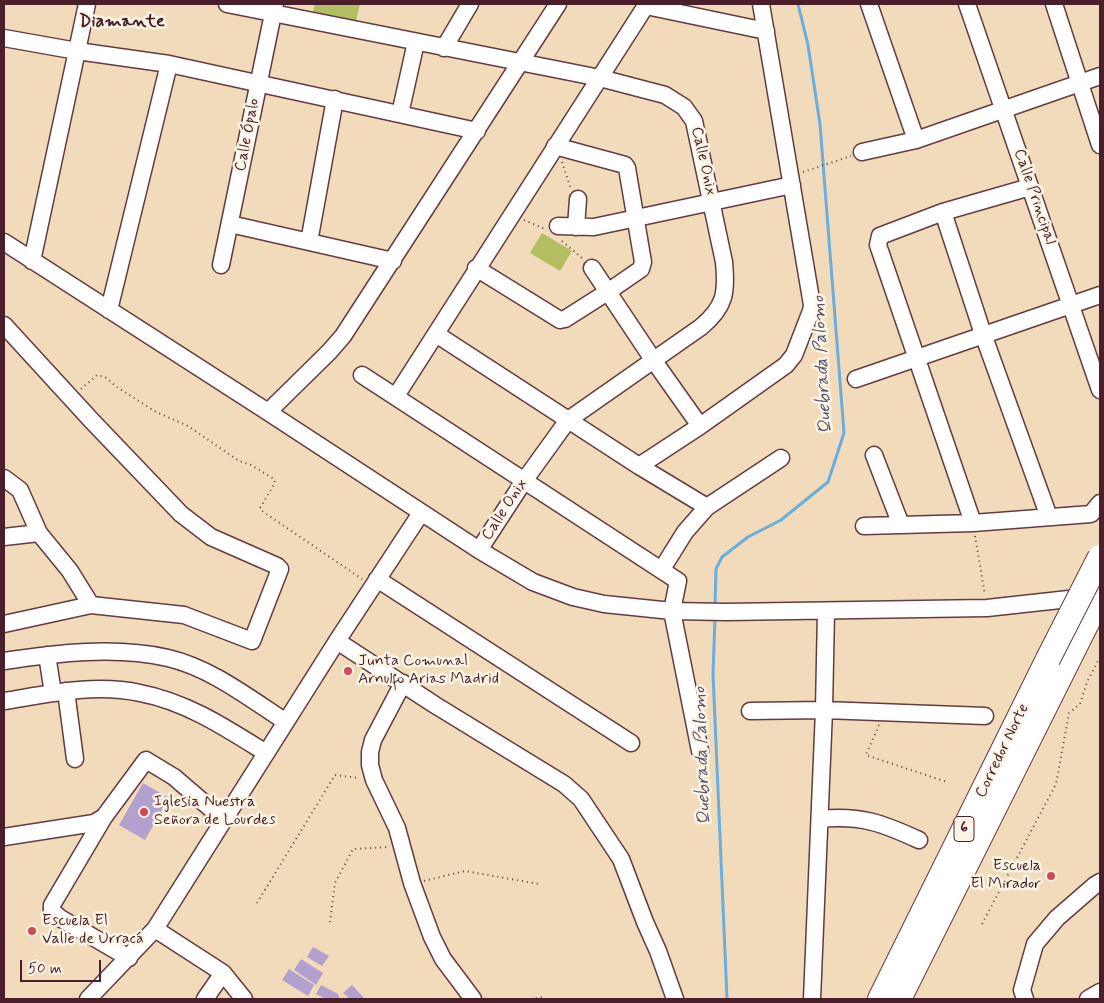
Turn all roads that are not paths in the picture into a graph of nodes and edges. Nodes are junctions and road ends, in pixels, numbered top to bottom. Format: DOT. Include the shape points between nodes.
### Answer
graph roads {
  1 [pos="87,4"];
  2 [pos="227,4"];
  3 [pos="470,4"];
  4 [pos="558,4"];
  5 [pos="761,4"];
  6 [pos="869,4"];
  7 [pos="967,4"];
  8 [pos="1054,4"];
  9 [pos="646,5"];
  10 [pos="274,8"];
  11 [pos="766,32"];
  12 [pos="4,38"];
  13 [pos="416,42"];
  14 [pos="444,48"];
  15 [pos="77,52"];
  16 [pos="521,63"];
  17 [pos="169,64"];
  18 [pos="1100,76"];
  19 [pos="600,78"];
  20 [pos="259,82"];
  21 [pos="1080,83"];
  22 [pos="335,99"];
  23 [pos="1004,109"];
  24 [pos="400,114"];
  25 [pos="477,131"];
  26 [pos="916,140"];
  27 [pos="1100,145"];
  28 [pos="554,149"];
  29 [pos="862,152"];
  30 [pos="791,181"];
  31 [pos="1030,187"];
  32 [pos="578,199"];
  33 [pos="712,202"];
  34 [pos="943,212"];
  35 [pos="635,218"];
  36 [pos="230,224"];
  37 [pos="576,227"];
  38 [pos="556,230"];
  39 [pos="4,242"];
  40 [pos="308,242"];
  41 [pos="32,261"];
  42 [pos="393,261"];
  43 [pos="221,265"];
  44 [pos="476,268"];
  45 [pos="592,268"];
  46 [pos="609,291"];
  47 [pos="1100,296"];
  48 [pos="1071,306"];
  49 [pos="110,310"];
  50 [pos="4,325"];
  51 [pos="436,334"];
  52 [pos="984,334"];
  53 [pos="916,358"];
  54 [pos="654,361"];
  55 [pos="362,374"];
  56 [pos="856,379"];
  57 [pos="1100,390"];
  58 [pos="396,396"];
  59 [pos="268,412"];
  60 [pos="568,420"];
  61 [pos="700,426"];
  62 [pos="874,455"];
  63 [pos="781,458"];
  64 [pos="639,466"];
  65 [pos="4,478"];
  66 [pos="524,481"];
  67 [pos="707,507"];
  68 [pos="1095,509"];
  69 [pos="421,512"];
  70 [pos="1049,517"];
  71 [pos="973,523"];
  72 [pos="901,525"];
  73 [pos="864,526"];
  74 [pos="39,533"];
  75 [pos="4,537"];
  76 [pos="479,550"];
  77 [pos="1100,558"];
  78 [pos="662,569"];
  79 [pos="375,582"];
  80 [pos="1100,596"];
  81 [pos="91,605"];
  82 [pos="672,611"];
  83 [pos="826,611"];
  84 [pos="4,624"];
  85 [pos="337,641"];
  86 [pos="48,655"];
  87 [pos="4,661"];
  88 [pos="1057,661"];
  89 [pos="403,683"];
  90 [pos="60,692"];
  91 [pos="4,701"];
  92 [pos="824,710"];
  93 [pos="750,711"];
  94 [pos="985,716"];
  95 [pos="286,722"];
  96 [pos="631,743"];
  97 [pos="700,751"];
  98 [pos="266,753"];
  99 [pos="74,760"];
  100 [pos="104,817"];
  101 [pos="820,819"];
  102 [pos="224,820"];
  103 [pos="4,837"];
  104 [pos="919,840"];
  105 [pos="1100,882"];
  106 [pos="155,929"];
  107 [pos="129,958"];
  108 [pos="223,973"];
  109 [pos="1100,992"];
  110 [pos="88,999"];
  111 [pos="205,999"];
  112 [pos="244,999"];
  113 [pos="473,999"];
  114 [pos="676,999"];
  115 [pos="812,999"];
  116 [pos="880,999"];
  117 [pos="899,999"];
  118 [pos="1025,999"];
  119 [pos="1088,999"];
  1 -- 15 [label="street"];
  2 -- 10 [label="street, Calle Onix"];
  3 -- 14 [label="street"];
  4 -- 16 [label="street"];
  5 -- 11 [label="street"];
  6 -- 26 [label="street"];
  7 -- 23 [label="street, Calle Principal"];
  8 -- 21 [label="street"];
  9 -- 11 [label="street"];
  9 -- 19 [label="street"];
  10 -- 13 [label="street, Calle Onix"];
  10 -- 20 [label="street, Calle Ópalo"];
  11 -- 30 [label="street"];
  12 -- 15 [label="street"];
  13 -- 14 [label="street, Calle Onix"];
  13 -- 24 [label="street"];
  14 -- 16 [label="street, Calle Onix"];
  15 -- 17 [label="street"];
  15 -- 41 [label="street"];
  16 -- 19 [label="street, Calle Onix"];
  16 -- 25 [label="street"];
  17 -- 20 [label="street"];
  17 -- 49 [label="street"];
  18 -- 21 [label="street"];
  19 -- 28 [label="street"];
  19 -- 33 [label="street, Calle Onix" via="665,95 684,107 694,121"];
  20 -- 22 [label="street"];
  20 -- 36 [label="street, Calle Ópalo"];
  21 -- 23 [label="street"];
  21 -- 27 [label="street"];
  22 -- 24 [label="street"];
  22 -- 40 [label="street"];
  23 -- 26 [label="street"];
  23 -- 31 [label="street, Calle Principal"];
  24 -- 25 [label="street"];
  25 -- 42 [label="street"];
  26 -- 29 [label="street"];
  28 -- 35 [label="street" via="625,164"];
  28 -- 44 [label="street"];
  30 -- 33 [label="street"];
  30 -- 61 [label="street" via="812,305 808,320 791,360"];
  31 -- 34 [label="street"];
  31 -- 48 [label="street, Calle Principal"];
  32 -- 37 [label="street"];
  33 -- 35 [label="street"];
  33 -- 54 [label="street, Calle Onix" via="726,277 722,302 714,316"];
  34 -- 52 [label="street"];
  34 -- 53 [label="street" via="880,236 878,240"];
  35 -- 37 [label="street" via="594,227"];
  35 -- 46 [label="street" via="641,269"];
  36 -- 40 [label="street"];
  36 -- 43 [label="street, Calle Ópalo"];
  37 -- 38 [label="street"];
  39 -- 41 [label="street"];
  40 -- 42 [label="street"];
  41 -- 49 [label="street"];
  42 -- 59 [label="street" via="329,352"];
  44 -- 46 [label="street" via="560,320"];
  44 -- 51 [label="street"];
  45 -- 46 [label="street"];
  46 -- 54 [label="street"];
  47 -- 48 [label="street"];
  48 -- 52 [label="street"];
  48 -- 57 [label="street, Calle Principal"];
  49 -- 59 [label="street"];
  50 -- 81 [label="street" via="188,520 211,537 280,569 252,641 184,615"];
  51 -- 58 [label="street"];
  51 -- 60 [label="street"];
  52 -- 53 [label="street"];
  52 -- 70 [label="street"];
  53 -- 56 [label="street"];
  53 -- 71 [label="street"];
  54 -- 60 [label="street, Calle Onix"];
  54 -- 61 [label="street"];
  55 -- 58 [label="street"];
  58 -- 66 [label="street"];
  59 -- 69 [label="street"];
  60 -- 64 [label="street"];
  60 -- 66 [label="street, Calle Onix"];
  61 -- 64 [label="street"];
  62 -- 72 [label="street"];
  63 -- 67 [label="street"];
  64 -- 67 [label="street"];
  65 -- 74 [label="street" via="20,490"];
  66 -- 76 [label="street, Calle Onix"];
  66 -- 78 [label="street"];
  67 -- 78 [label="street" via="685,532"];
  68 -- 70 [label="street"];
  69 -- 76 [label="street"];
  69 -- 79 [label="street"];
  70 -- 71 [label="street"];
  71 -- 72 [label="street"];
  72 -- 73 [label="street"];
  74 -- 75 [label="street"];
  74 -- 81 [label="street" via="70,570"];
  76 -- 82 [label="street" via="533,582 573,597 604,604"];
  77 -- 88 [label="highway, Corredor Norte / 6, bridge"];
  78 -- 82 [label="street" via="678,580"];
  79 -- 85 [label="street"];
  79 -- 96 [label="street"];
  80 -- 83 [label="street" via="987,608"];
  80 -- 88 [label="highway, Corredor Norte / 6"];
  81 -- 84 [label="street"];
  82 -- 83 [label="street"];
  82 -- 97 [label="street"];
  83 -- 92 [label="street"];
  85 -- 89 [label="street"];
  85 -- 95 [label="street"];
  86 -- 87 [label="street"];
  86 -- 90 [label="street"];
  86 -- 95 [label="street" via="118,651 168,658 230,685"];
  88 -- 116 [label="highway, Corredor Norte / 6"];
  88 -- 117 [label="highway, Corredor Norte / 6"];
  89 -- 113 [label="street" via="372,740 370,765 397,828 412,883 438,948"];
  89 -- 114 [label="street" via="564,784 581,799 621,859"];
  90 -- 91 [label="street"];
  90 -- 98 [label="street" via="93,689 139,692 170,701 220,724"];
  90 -- 99 [label="street"];
  92 -- 93 [label="street"];
  92 -- 94 [label="street"];
  92 -- 101 [label="street"];
  95 -- 98 [label="street"];
  98 -- 102 [label="street"];
  100 -- 102 [label="street" via="146,760 174,778"];
  100 -- 103 [label="street" via="94,823"];
  100 -- 107 [label="street" via="52,905 52,911"];
  101 -- 104 [label="street" via="865,819"];
  101 -- 115 [label="street"];
  102 -- 106 [label="street"];
  105 -- 118 [label="street" via="1057,918 1035,944 1022,990"];
  106 -- 107 [label="street"];
  106 -- 108 [label="street"];
  107 -- 110 [label="street"];
  108 -- 111 [label="street"];
  108 -- 112 [label="street"];
  109 -- 119 [label="street"];
}
